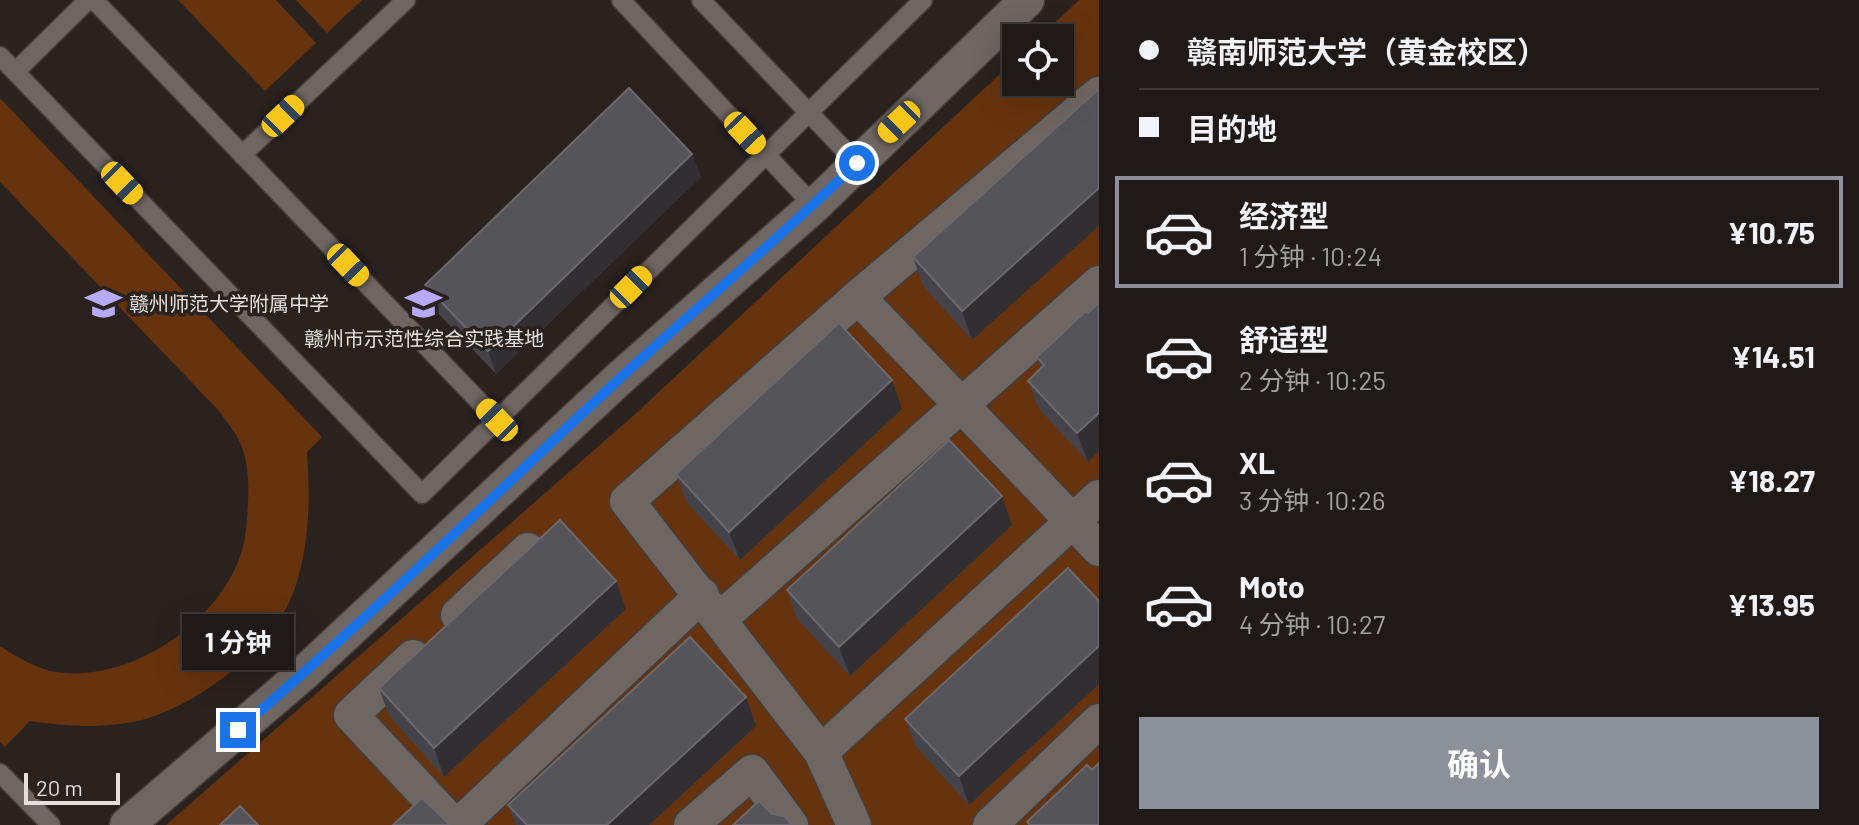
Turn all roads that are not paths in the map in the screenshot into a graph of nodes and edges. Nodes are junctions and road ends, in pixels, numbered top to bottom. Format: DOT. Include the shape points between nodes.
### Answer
graph roads {
  1 [pos="91,0"];
  2 [pos="406,0"];
  3 [pos="621,0"];
  4 [pos="701,0"];
  5 [pos="923,0"];
  6 [pos="1027,0"];
  7 [pos="0,56"];
  8 [pos="15,72"];
  9 [pos="1099,94"];
  10 [pos="809,113"];
  11 [pos="242,155"];
  12 [pos="766,155"];
  13 [pos="857,163"];
  14 [pos="814,206"];
  15 [pos="1099,283"];
  16 [pos="858,297"];
  17 [pos="961,407"];
  18 [pos="497,420"];
  19 [pos="1099,497"];
  20 [pos="1071,522"];
  21 [pos="1099,549"];
  22 [pos="528,550"];
  23 [pos="711,607"];
  24 [pos="1099,721"];
  25 [pos="821,752"];
  26 [pos="0,773"];
  27 [pos="51,825"];
  28 [pos="127,825"];
  29 [pos="457,825"];
  30 [pos="691,825"];
  31 [pos="791,825"];
  32 [pos="854,825"];
  33 [pos="990,825"];
  1 -- 8 [label="lane"];
  1 -- 11 [label="lane"];
  2 -- 11 [label="lane"];
  3 -- 12 [label="lane"];
  4 -- 10 [label="lane"];
  5 -- 10 [label="lane"];
  6 -- 13 [label="street"];
  7 -- 8 [label="lane"];
  8 -- 18 [label="lane" via="422,494"];
  9 -- 16 [label="street"];
  10 -- 12 [label="lane"];
  10 -- 13 [label="lane"];
  11 -- 18 [label="lane"];
  12 -- 14 [label="lane"];
  12 -- 18 [label="lane"];
  13 -- 14 [label="street"];
  14 -- 28 [label="street" via="622,376 304,673"];
  15 -- 17 [label="street"];
  16 -- 17 [label="street"];
  16 -- 23 [label="street" via="627,501"];
  17 -- 20 [label="street"];
  17 -- 23 [label="street"];
  19 -- 20 [label="street"];
  20 -- 21 [label="street"];
  20 -- 25 [label="street"];
  22 -- 29 [label="street" via="351,715"];
  23 -- 25 [label="street"];
  23 -- 29 [label="street"];
  24 -- 33 [label="street"];
  25 -- 32 [label="street"];
  26 -- 27 [label="lane"];
  30 -- 31 [label="street" via="752,772"];
}
